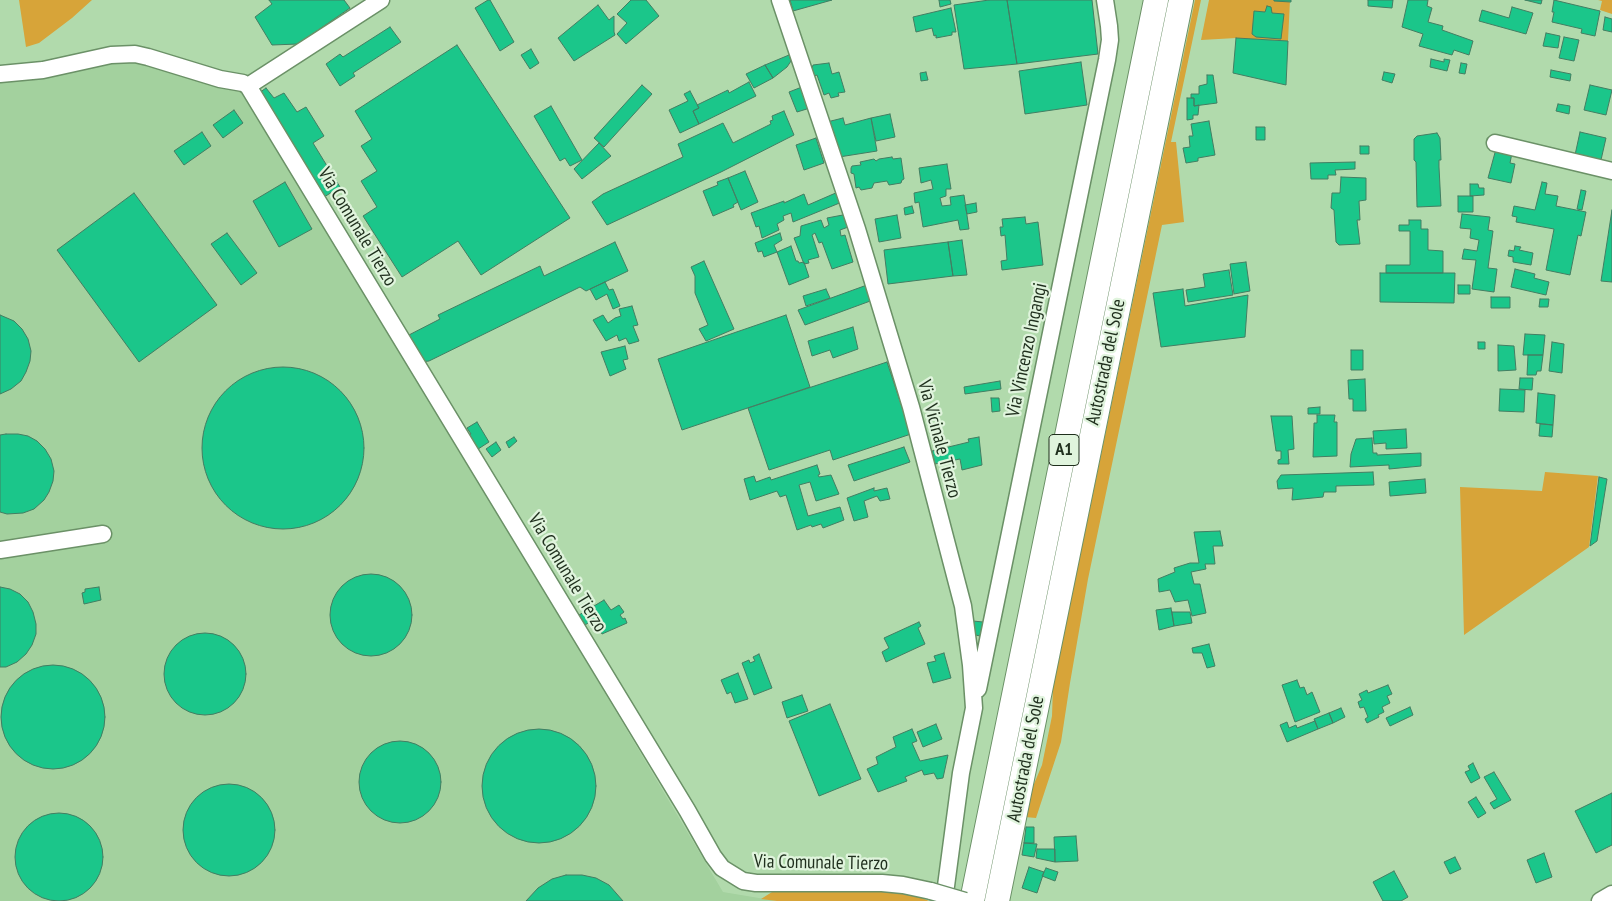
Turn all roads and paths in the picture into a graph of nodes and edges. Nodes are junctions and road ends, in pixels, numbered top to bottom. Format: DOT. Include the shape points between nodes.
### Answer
graph roads {
  1 [pos="381,0"];
  2 [pos="780,0"];
  3 [pos="1105,0"];
  4 [pos="1156,0"];
  5 [pos="1181,0"];
  6 [pos="0,74"];
  7 [pos="248,86"];
  8 [pos="1495,143"];
  9 [pos="1612,171"];
  10 [pos="102,534"];
  11 [pos="0,550"];
  12 [pos="974,708"];
  13 [pos="1612,894"];
  14 [pos="937,896"];
  15 [pos="965,901"];
  16 [pos="972,901"];
  17 [pos="997,901"];
  18 [pos="1600,901"];
  1 -- 7 [label="street"];
  2 -- 12 [label="street, Via Vicinale Tierzo" via="857,229 911,407 963,606"];
  3 -- 12 [label="street, Via Vincenzo Ingangi" via="1110,40 1107,60"];
  4 -- 16 [label="highway, Autostrada del Sole / A1"];
  5 -- 17 [label="highway, Autostrada del Sole / A1"];
  6 -- 7 [label="street" via="43,70 111,55 135,54"];
  7 -- 14 [label="street, Via Comunale Tierzo" via="722,868 743,882 882,883 903,885"];
  8 -- 9 [label="street"];
  10 -- 11 [label="street"];
  12 -- 14 [label="street, Via Vicinale Tierzo" via="961,774 946,886"];
  13 -- 18 [label="street"];
  14 -- 15 [label="street, Via Comunale Tierzo, bridge"];
}
